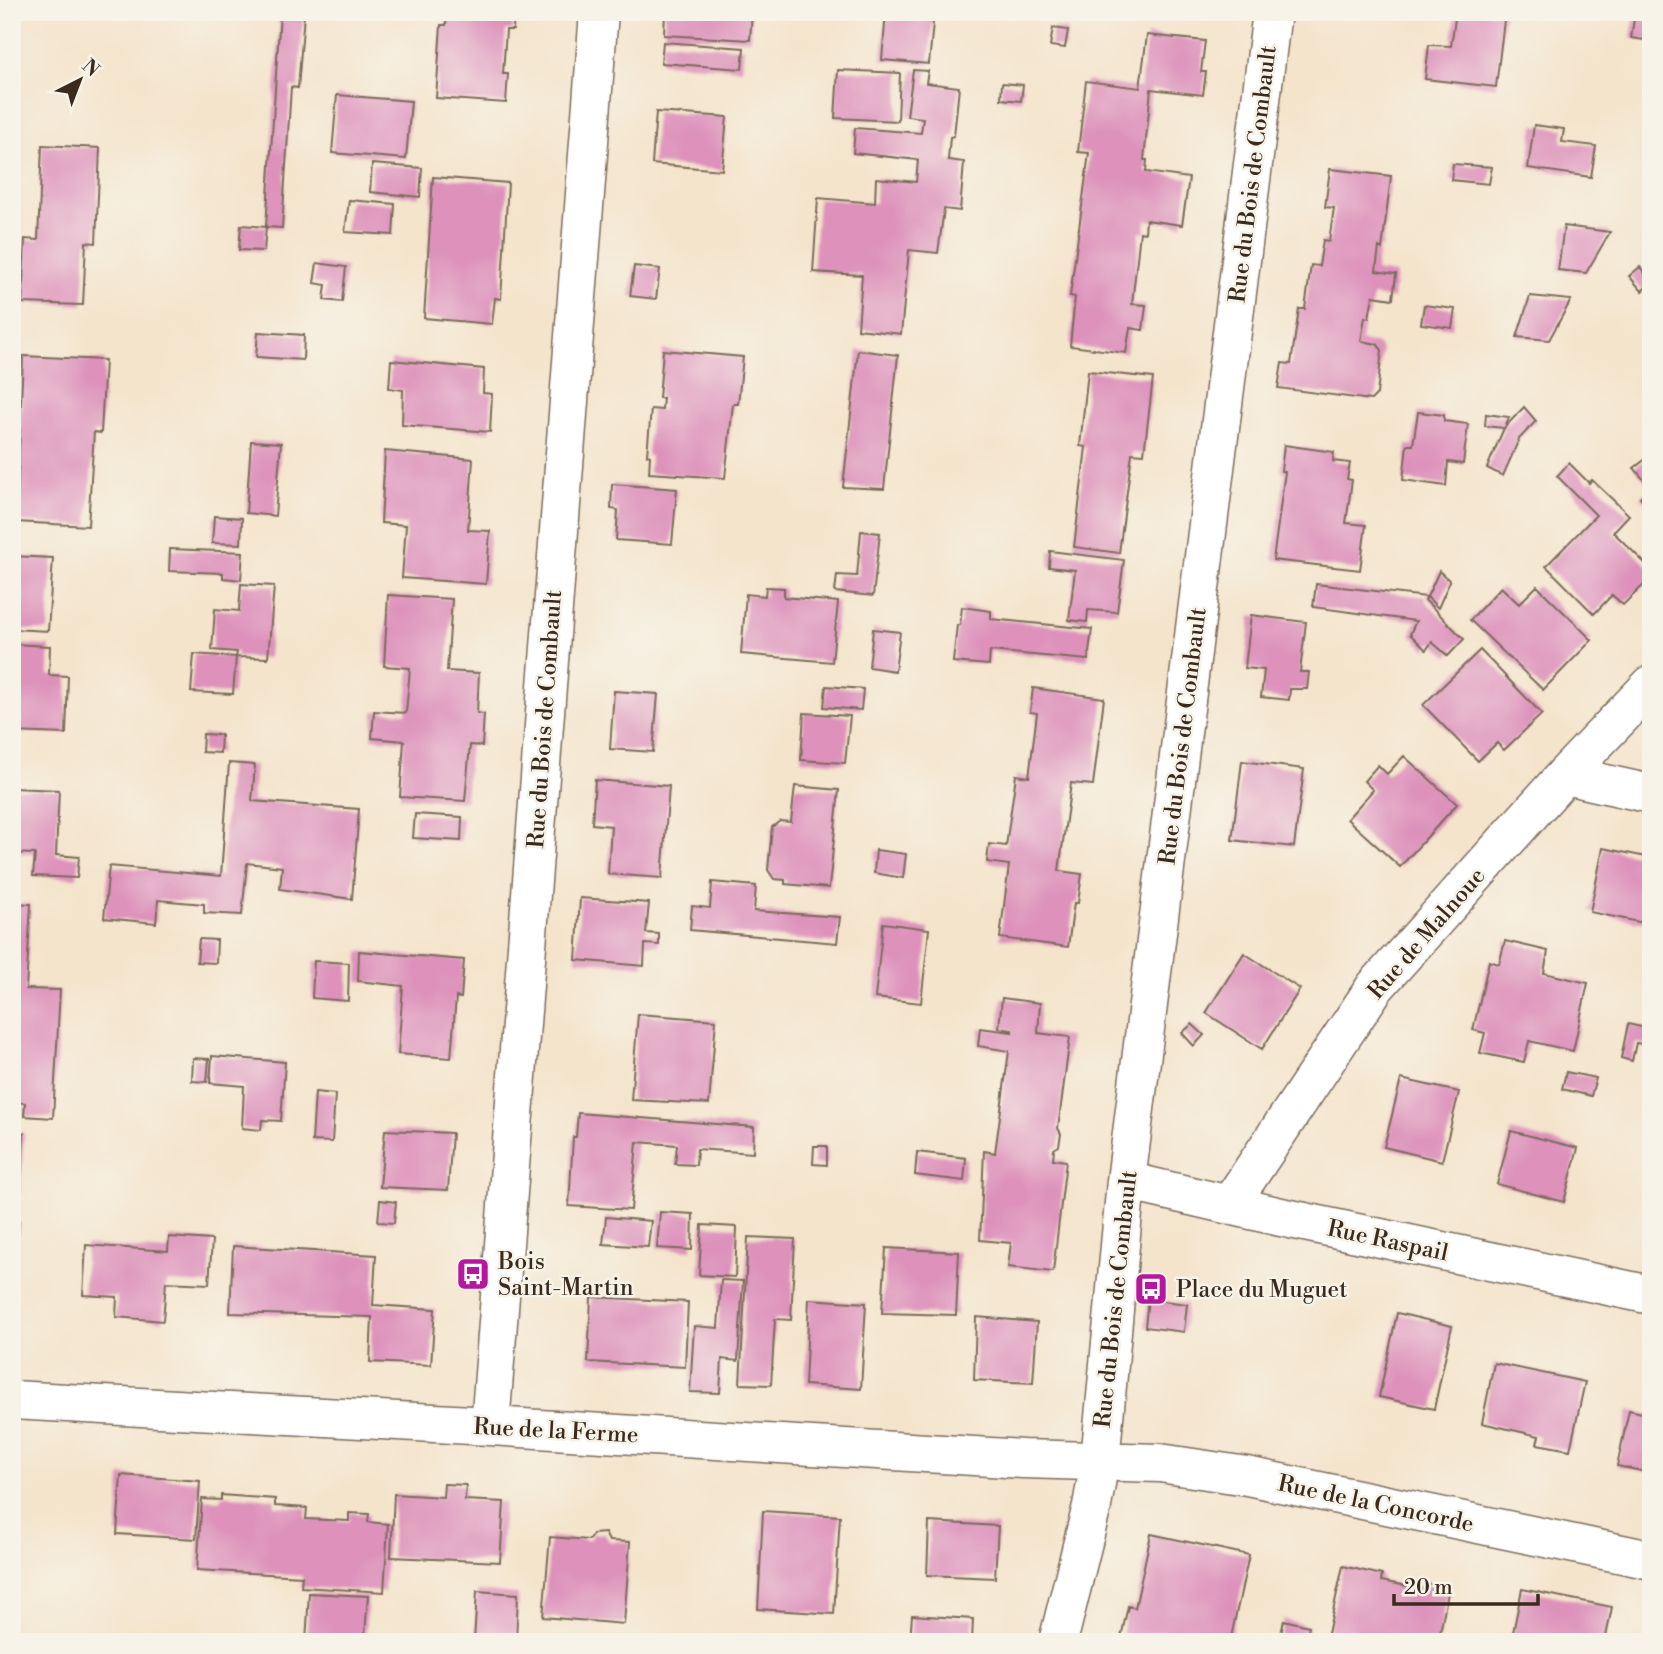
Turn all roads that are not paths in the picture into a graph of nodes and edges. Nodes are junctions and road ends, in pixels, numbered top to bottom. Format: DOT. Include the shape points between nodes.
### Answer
graph roads {
  1 [pos="599,12"];
  2 [pos="1272,12"];
  3 [pos="1651,685"];
  4 [pos="1565,775"];
  5 [pos="1651,794"];
  6 [pos="1126,1181"];
  7 [pos="1230,1204"];
  8 [pos="1651,1295"];
  9 [pos="12,1400"];
  10 [pos="490,1426"];
  11 [pos="1100,1461"];
  12 [pos="1651,1560"];
  13 [pos="1058,1642"];
  1 -- 10 [label="street, Rue du Bois de Combault"];
  2 -- 6 [label="street, Rue du Bois de Combault"];
  3 -- 4 [label="street, Rue de Malnoue"];
  4 -- 5 [label="street"];
  4 -- 7 [label="street, Rue de Malnoue" via="1375,987"];
  6 -- 7 [label="street, Rue Raspail"];
  6 -- 11 [label="street, Rue du Bois de Combault"];
  7 -- 8 [label="street, Rue Raspail"];
  9 -- 10 [label="street, Rue de la Ferme"];
  10 -- 11 [label="street, Rue de la Ferme"];
  11 -- 12 [label="street, Rue de la Concorde" via="1160,1463 1247,1476"];
  11 -- 13 [label="street"];
}
